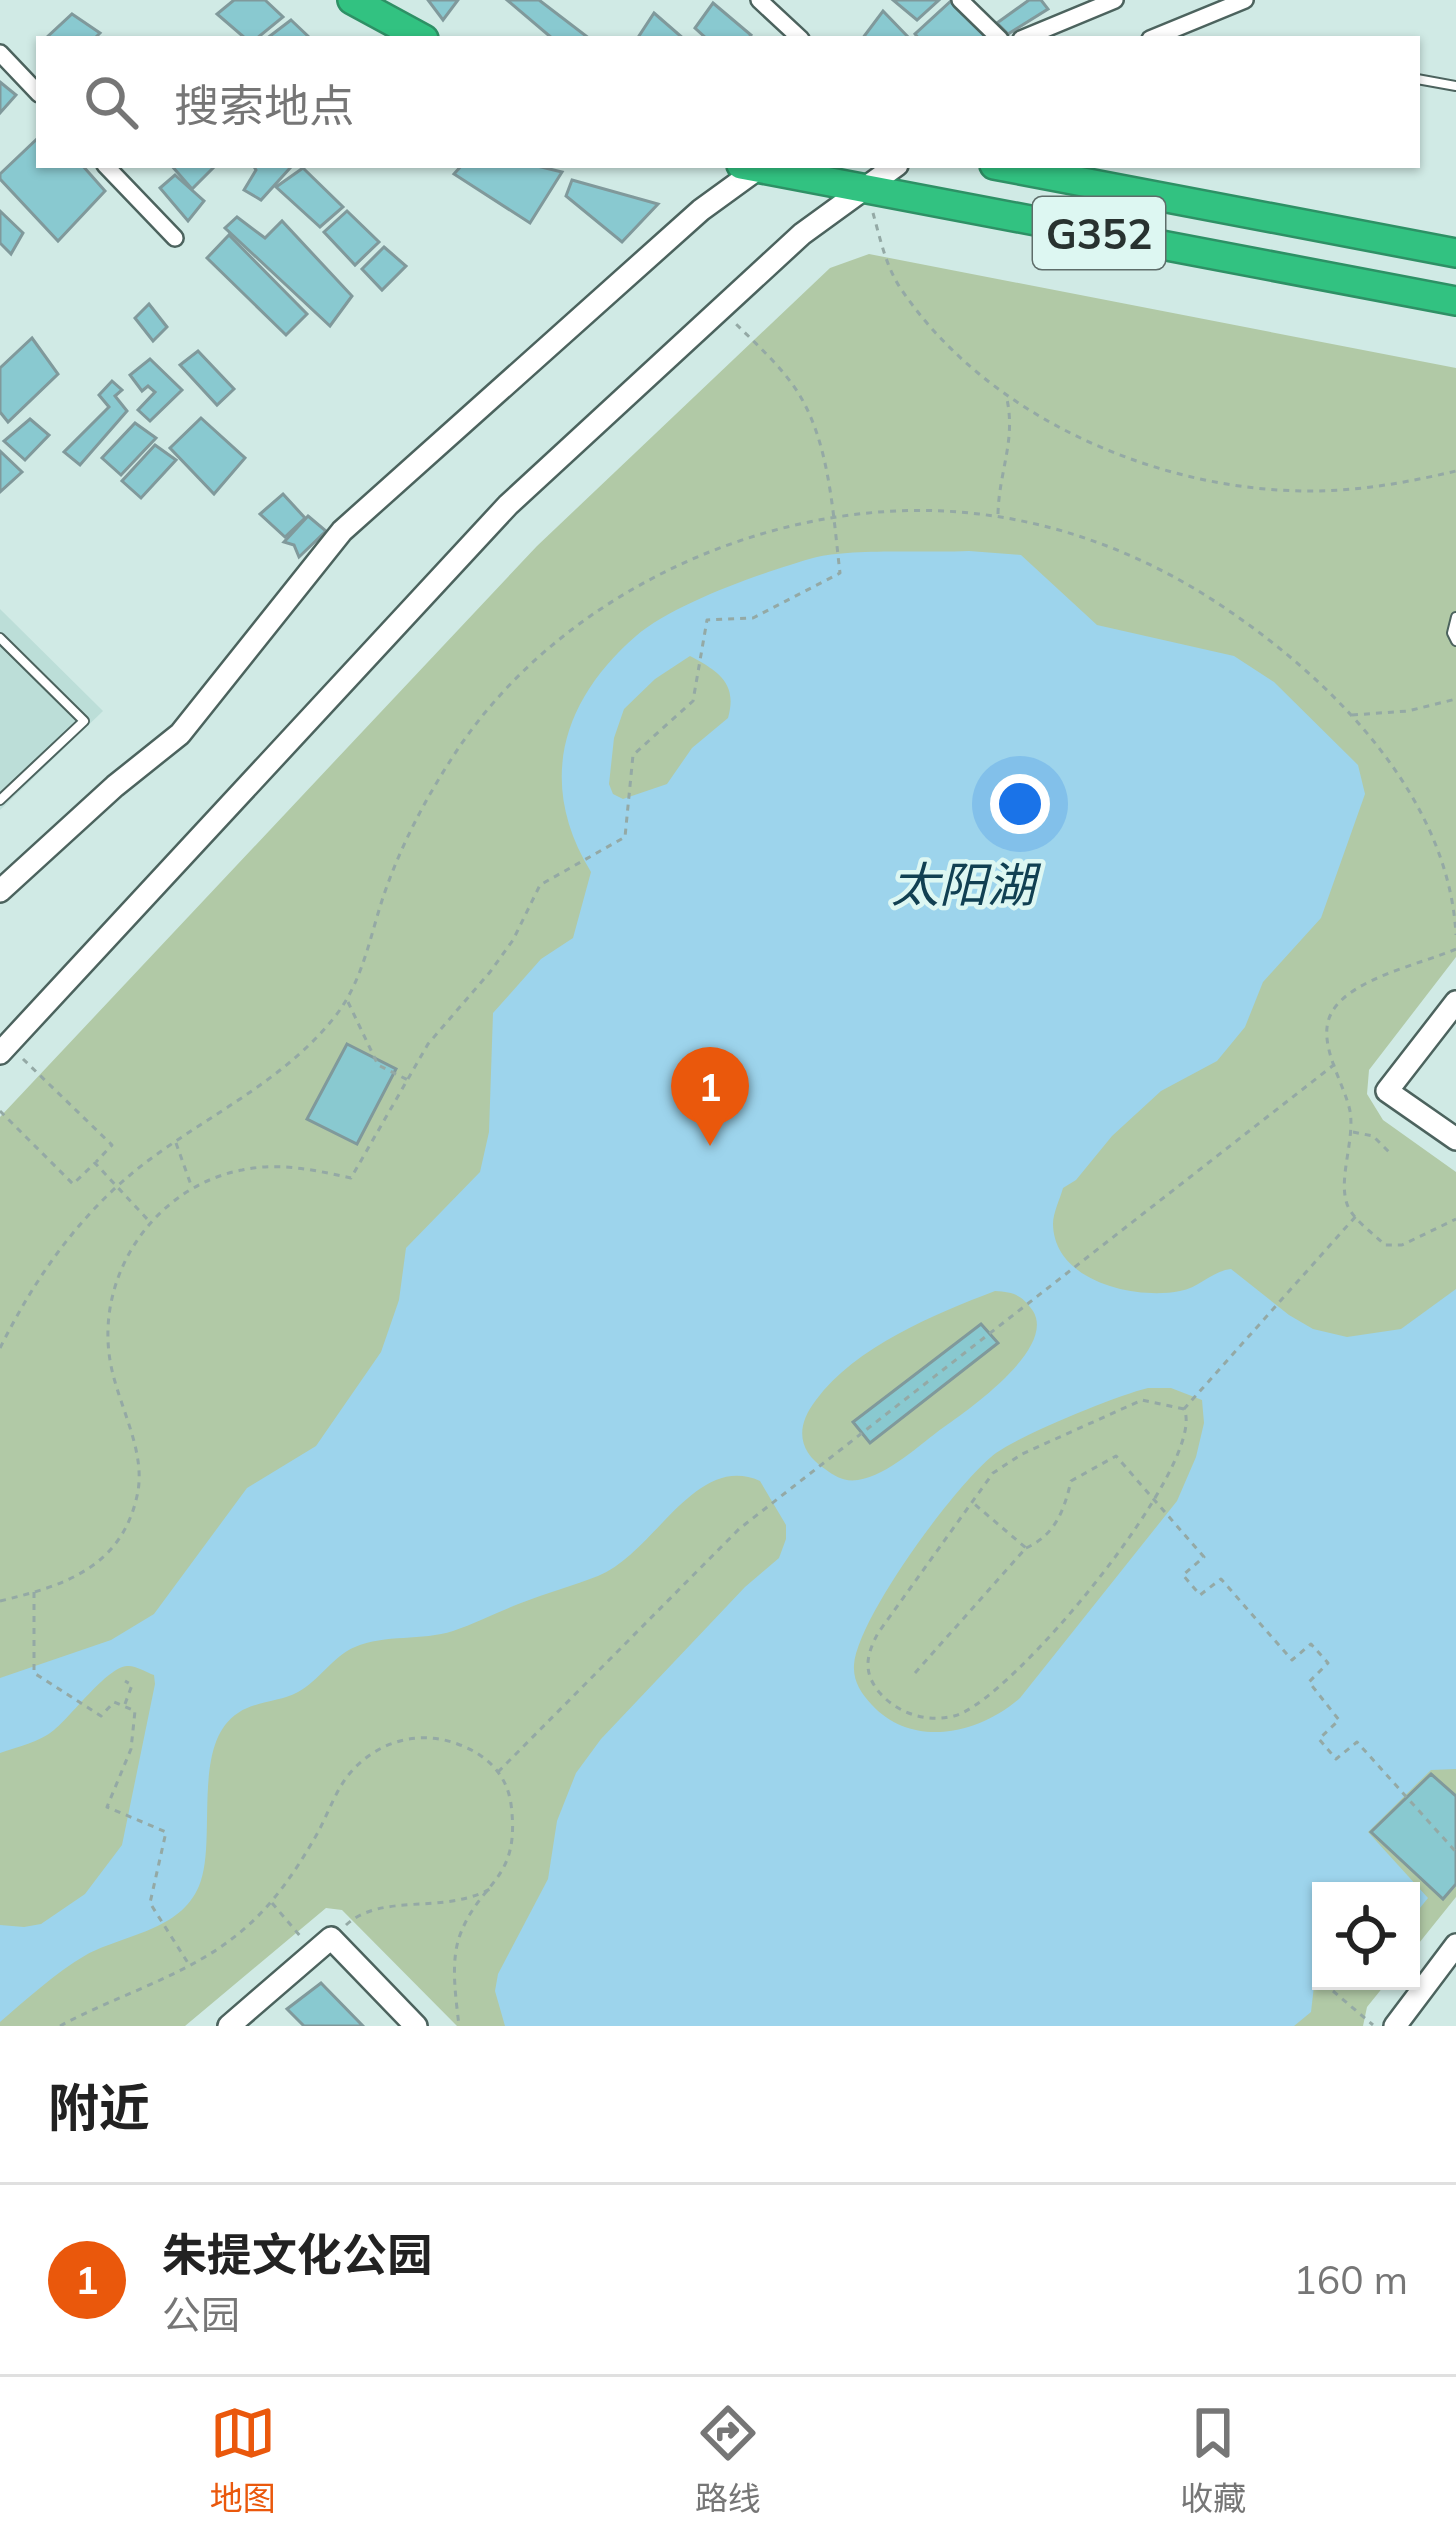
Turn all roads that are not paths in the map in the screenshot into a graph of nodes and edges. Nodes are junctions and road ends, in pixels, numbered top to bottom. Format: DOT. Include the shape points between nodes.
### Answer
graph roads {
  1 [pos="348,0"];
  2 [pos="759,0"];
  3 [pos="960,0"];
  4 [pos="1115,0"];
  5 [pos="1245,0"];
  6 [pos="386,36"];
  7 [pos="418,36"];
  8 [pos="798,36"];
  9 [pos="997,36"];
  10 [pos="1028,36"];
  11 [pos="1157,36"];
  12 [pos="0,53"];
  13 [pos="1420,80"];
  14 [pos="1456,86"];
  15 [pos="36,91"];
  16 [pos="109,168"];
  17 [pos="753,168"];
  18 [pos="765,168"];
  19 [pos="893,168"];
  20 [pos="1010,168"];
  21 [pos="866,188"];
  22 [pos="175,238"];
  23 [pos="1456,254"];
  24 [pos="1456,301"];
  25 [pos="1456,617"];
  26 [pos="0,638"];
  27 [pos="1456,641"];
  28 [pos="0,800"];
  29 [pos="0,891"];
  30 [pos="1456,1002"];
  31 [pos="4,1048"];
  32 [pos="1456,1139"];
  33 [pos="1456,1945"];
  34 [pos="230,2026"];
  35 [pos="416,2026"];
  36 [pos="1379,2026"];
  1 -- 6 [label="highway"];
  1 -- 7 [label="highway"];
  2 -- 8 [label="street"];
  3 -- 9 [label="street"];
  4 -- 10 [label="street"];
  5 -- 11 [label="street"];
  12 -- 15 [label="street"];
  13 -- 14 [label="lane"];
  16 -- 22 [label="street"];
  17 -- 29 [label="main road" via="343,531 180,734"];
  18 -- 21 [label="highway, G352"];
  19 -- 21 [label="main road"];
  20 -- 23 [label="highway, G352"];
  21 -- 24 [label="highway, G352"];
  21 -- 31 [label="main road" via="802,235 508,505"];
  25 -- 27 [label="lane"];
  26 -- 28 [label="lane" via="84,721"];
  30 -- 32 [label="main road" via="1387,1091"];
  33 -- 36 [label="main road"];
  34 -- 35 [label="main road" via="323,1945"];
}
